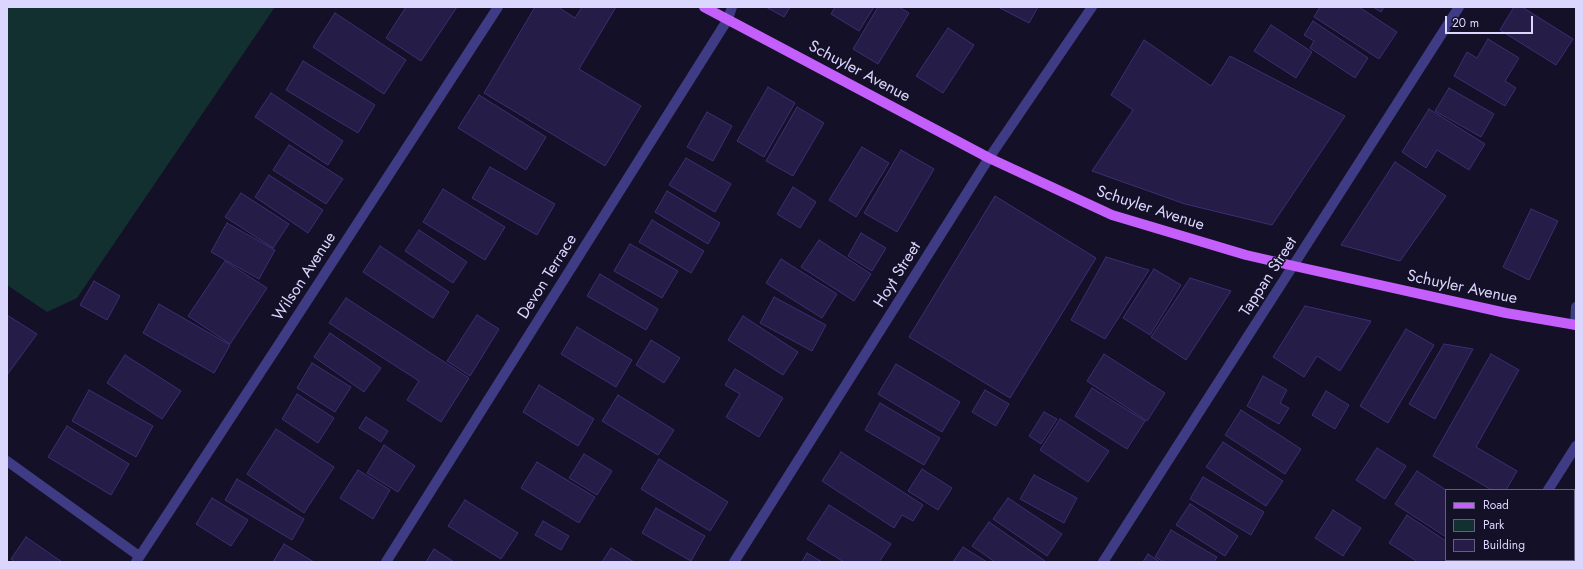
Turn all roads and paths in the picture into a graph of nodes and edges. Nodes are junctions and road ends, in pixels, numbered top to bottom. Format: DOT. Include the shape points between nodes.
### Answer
graph roads {
  1 [pos="498,7"];
  2 [pos="704,7"];
  3 [pos="732,7"];
  4 [pos="1092,7"];
  5 [pos="1459,7"];
  6 [pos="728,19"];
  7 [pos="989,158"];
  8 [pos="1294,266"];
  9 [pos="1576,307"];
  10 [pos="1575,325"];
  11 [pos="1576,446"];
  12 [pos="7,461"];
  13 [pos="1549,489"];
  14 [pos="138,559"];
  15 [pos="386,562"];
  16 [pos="734,562"];
  17 [pos="1103,562"];
  1 -- 14 [label="street, Wilson Avenue"];
  2 -- 6 [label="main road, Schuyler Avenue"];
  3 -- 6 [label="street, Devon Terrace"];
  4 -- 7 [label="street, Hoyt Street"];
  5 -- 8 [label="street, Tappan Street"];
  6 -- 7 [label="main road, Schuyler Avenue"];
  6 -- 15 [label="street, Devon Terrace"];
  7 -- 8 [label="main road, Schuyler Avenue" via="1112,216 1246,255"];
  7 -- 16 [label="street, Hoyt Street"];
  8 -- 10 [label="main road, Schuyler Avenue" via="1506,313"];
  8 -- 17 [label="street, Tappan Street"];
  9 -- 10 [label="street"];
  11 -- 13 [label="street"];
  12 -- 14 [label="street"];
}
